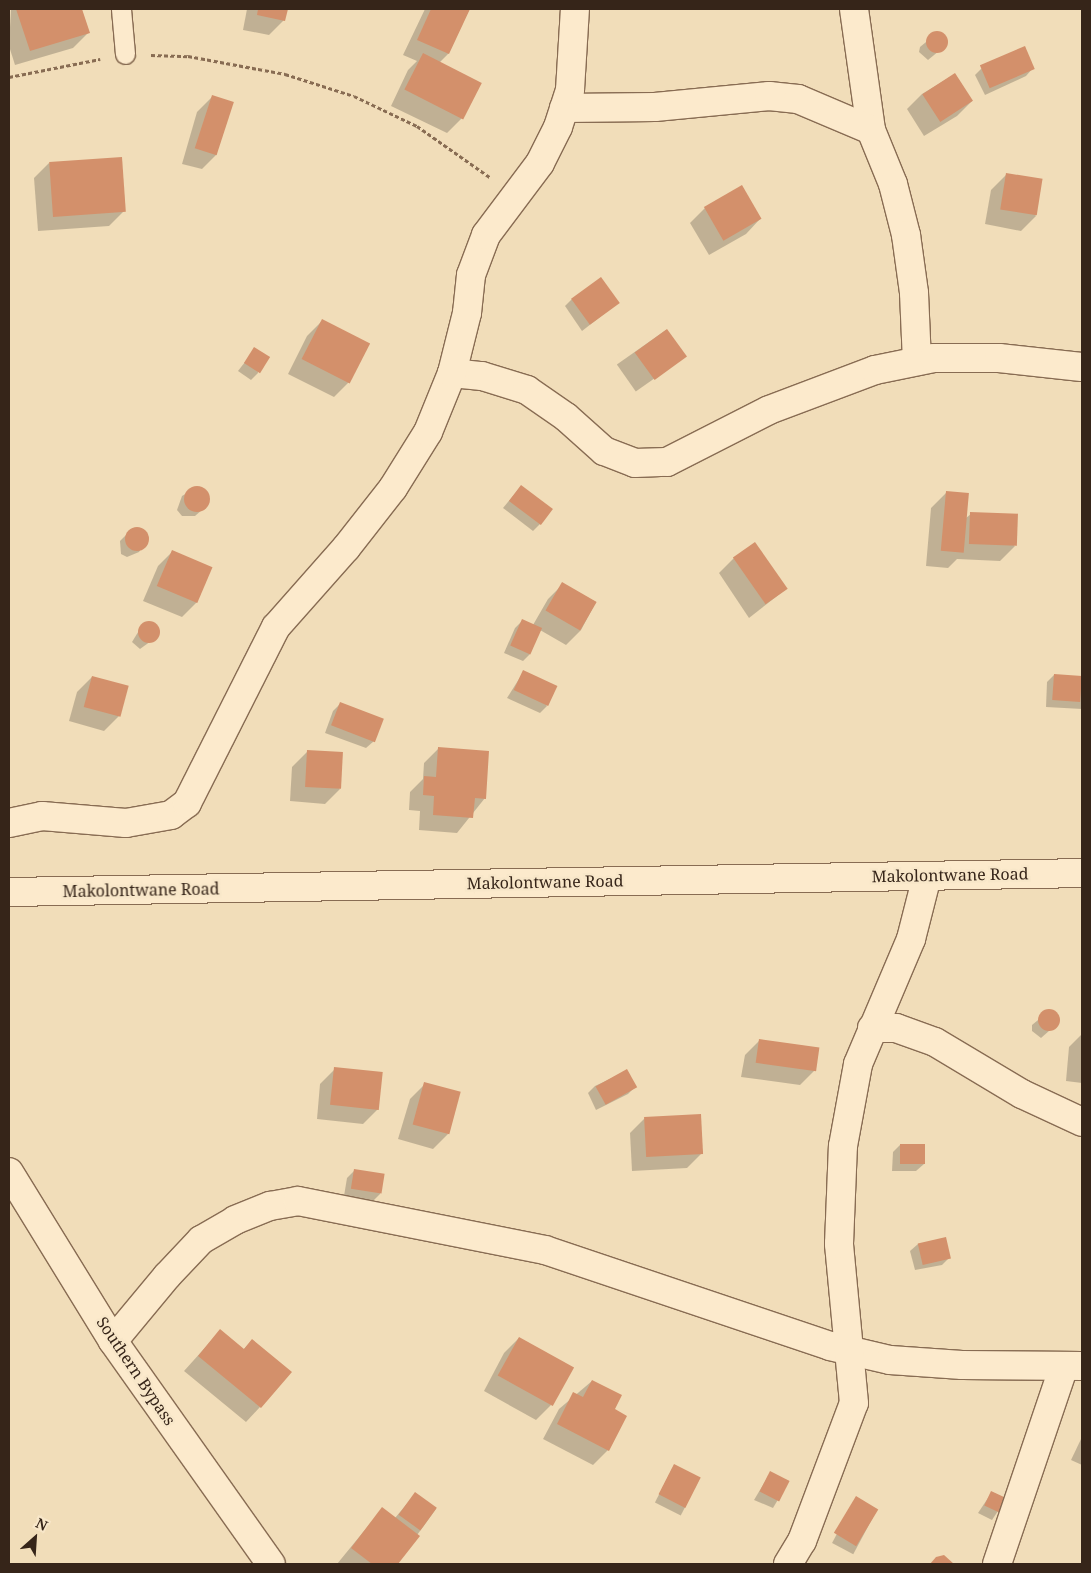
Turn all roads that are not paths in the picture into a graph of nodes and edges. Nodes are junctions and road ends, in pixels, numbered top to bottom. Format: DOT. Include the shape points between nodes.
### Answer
graph roads {
  1 [pos="121,9"];
  2 [pos="574,9"];
  3 [pos="854,9"];
  4 [pos="125,54"];
  5 [pos="564,108"];
  6 [pos="870,130"];
  7 [pos="917,361"];
  8 [pos="1082,367"];
  9 [pos="452,373"];
  10 [pos="9,823"];
  11 [pos="1082,873"];
  12 [pos="928,876"];
  13 [pos="9,892"];
  14 [pos="872,1028"];
  15 [pos="1082,1122"];
  16 [pos="9,1172"];
  17 [pos="114,1341"];
  18 [pos="847,1350"];
  19 [pos="1073,1366"];
  20 [pos="271,1564"];
  21 [pos="788,1564"];
  22 [pos="997,1564"];
  1 -- 4 [label="lane"];
  2 -- 5 [label="street" via="570,90"];
  3 -- 6 [label="street"];
  5 -- 6 [label="street" via="655,107 769,96 798,99"];
  5 -- 9 [label="street" via="540,163 486,235 471,275 467,313"];
  6 -- 7 [label="street" via="893,184 906,235 914,293"];
  7 -- 8 [label="street" via="999,358"];
  7 -- 9 [label="street" via="875,370 769,410 667,462 635,463 604,451 566,417 527,390 482,376"];
  9 -- 10 [label="street" via="428,432 393,488 346,548 276,627 187,803 171,815 126,823 42,816"];
  11 -- 12 [label="street, Makolontwane Road"];
  12 -- 13 [label="street, Makolontwane Road"];
  12 -- 14 [label="street" via="911,939"];
  14 -- 15 [label="street" via="896,1028 935,1042 1022,1094"];
  14 -- 18 [label="street" via="858,1064 843,1146 839,1244"];
  16 -- 17 [label="street, Southern Bypass"];
  17 -- 18 [label="street" via="166,1276 201,1240 235,1220 270,1206 298,1201 545,1250"];
  17 -- 20 [label="street, Southern Bypass"];
  18 -- 19 [label="street" via="917,1362"];
  18 -- 21 [label="street" via="854,1403 852,1411 802,1541"];
  19 -- 22 [label="street"];
}
